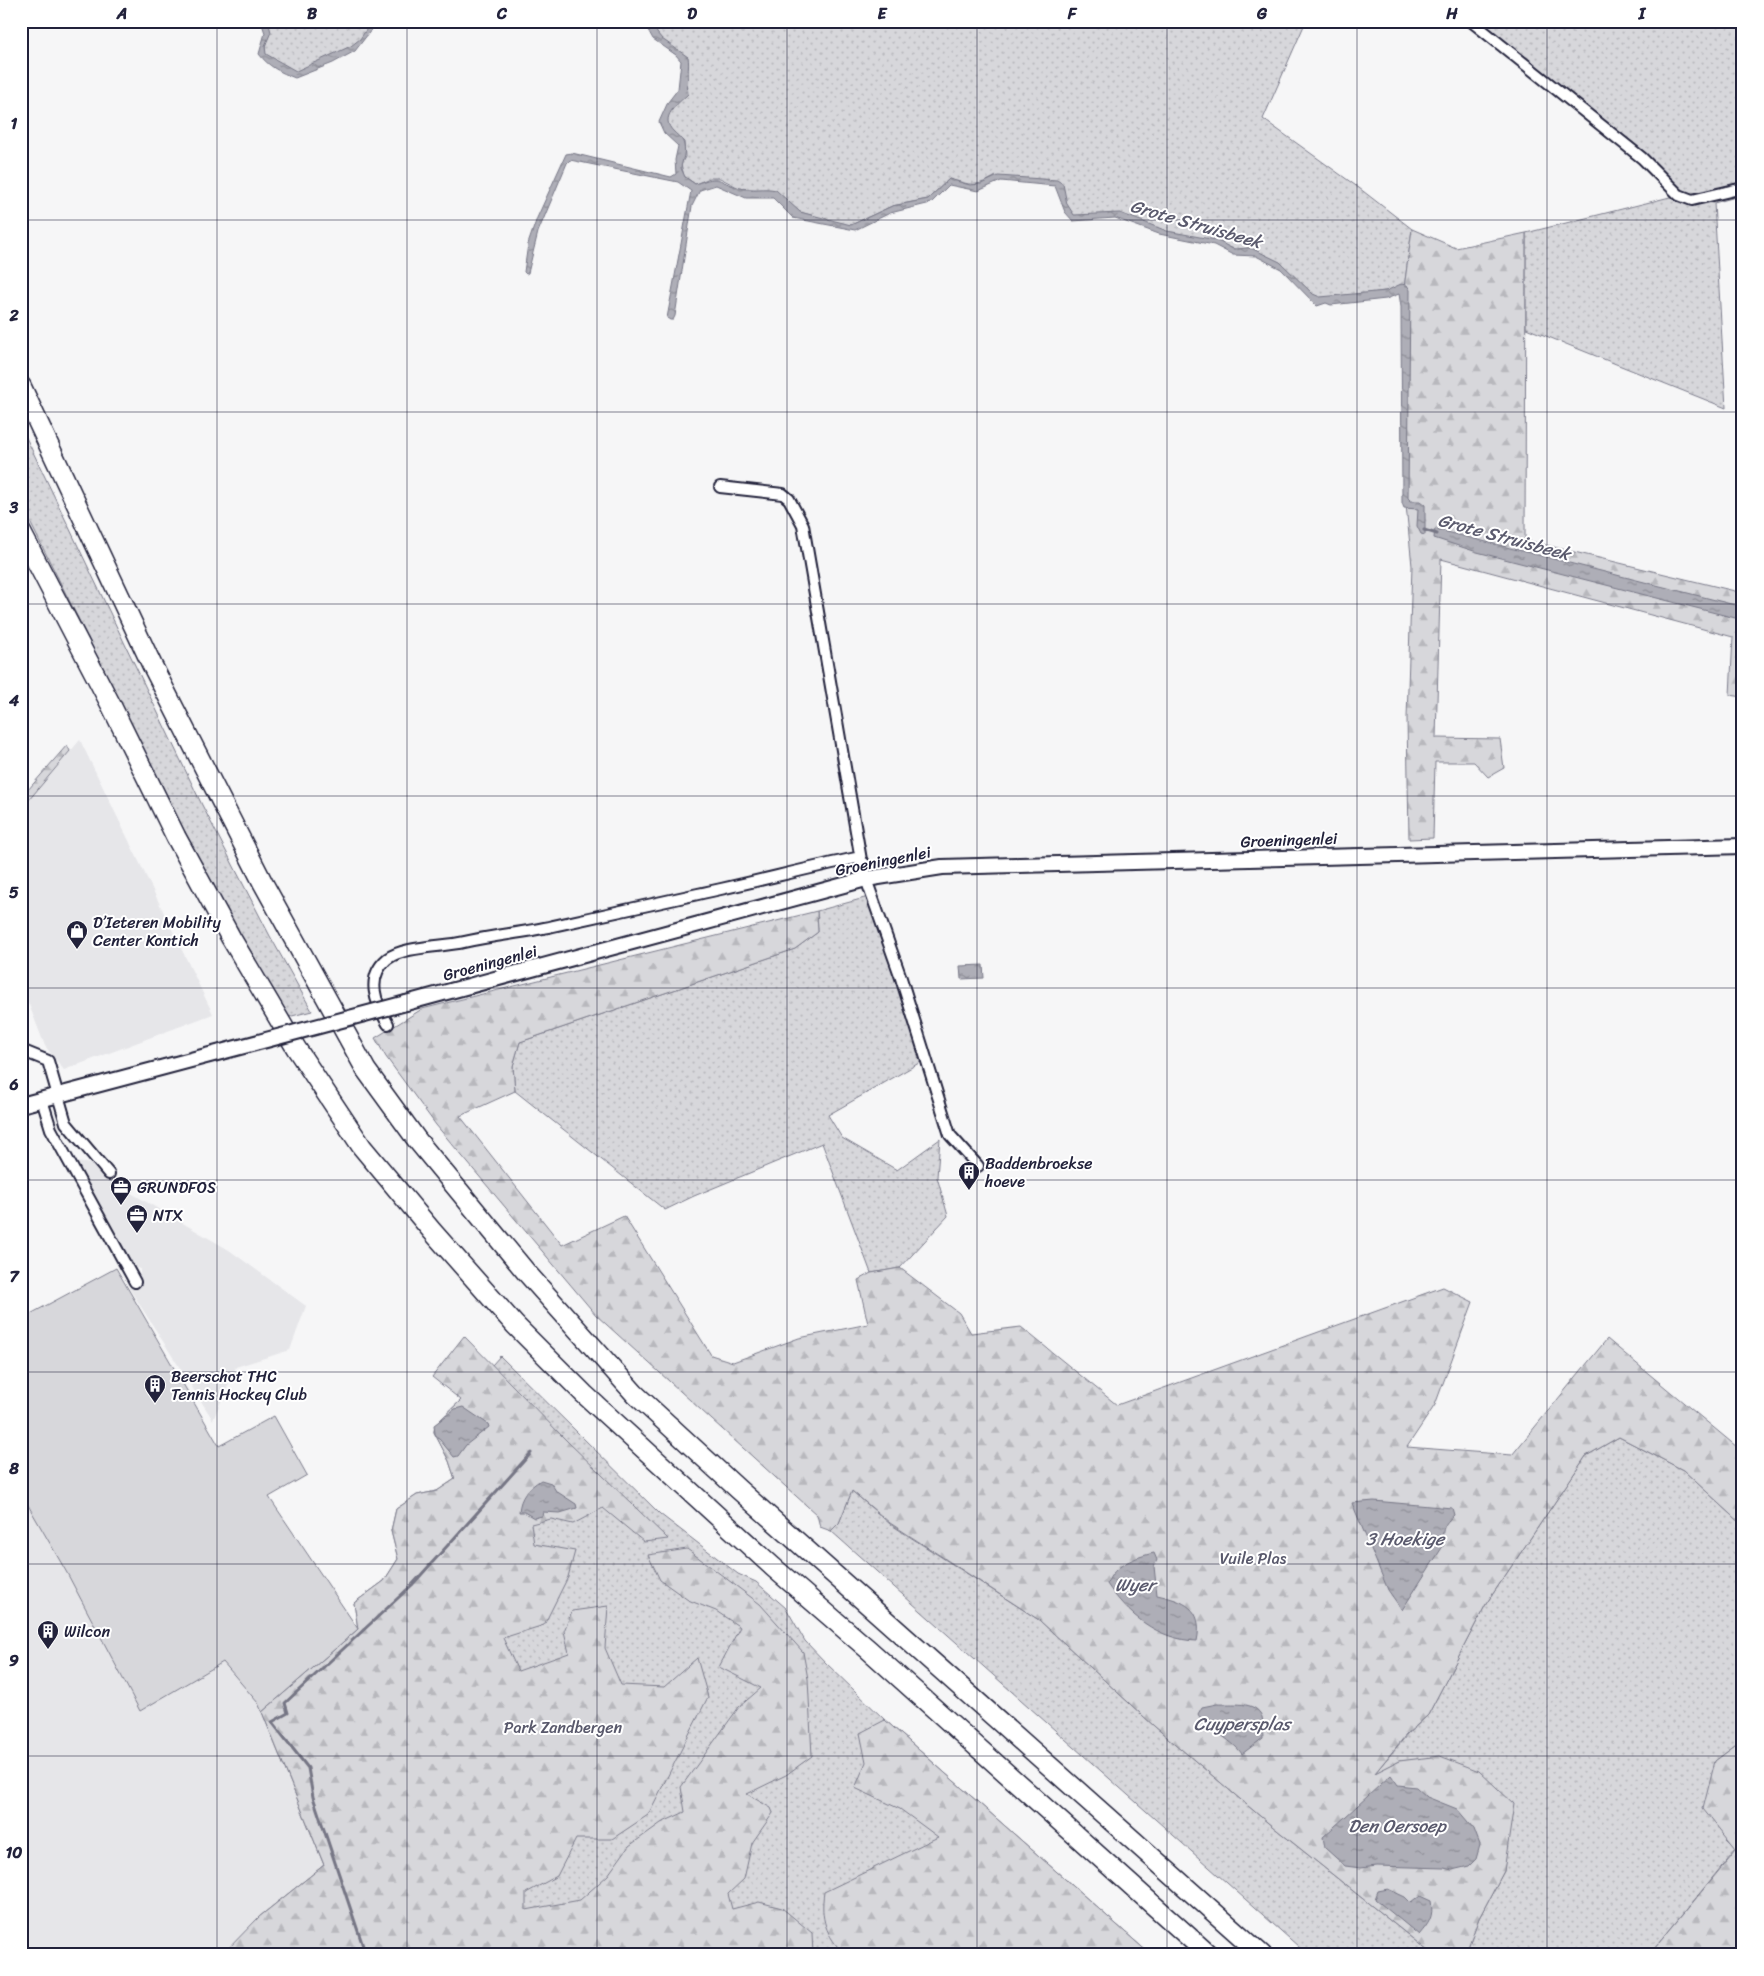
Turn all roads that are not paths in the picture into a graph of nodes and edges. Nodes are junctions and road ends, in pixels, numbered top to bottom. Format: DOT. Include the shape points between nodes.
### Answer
graph roads {
  1 [pos="1471,21"];
  2 [pos="1743,188"];
  3 [pos="21,386"];
  4 [pos="720,487"];
  5 [pos="21,532"];
  6 [pos="1743,846"];
  7 [pos="860,860"];
  8 [pos="866,879"];
  9 [pos="388,1024"];
  10 [pos="21,1050"];
  11 [pos="57,1097"];
  12 [pos="42,1100"];
  13 [pos="21,1105"];
  14 [pos="978,1166"];
  15 [pos="109,1174"];
  16 [pos="135,1282"];
  17 [pos="1209,1955"];
  18 [pos="1262,1955"];
  1 -- 2 [label="street" via="1642,158 1679,195 1692,200"];
  3 -- 18 [label="highway" via="152,665 263,883 366,1070 417,1140 526,1272 635,1394"];
  4 -- 7 [label="street" via="783,494 803,525"];
  5 -- 17 [label="highway" via="231,938 296,1048 362,1146 425,1224 515,1325 584,1394"];
  6 -- 8 [label="street, Groeningenlei" via="942,867"];
  7 -- 8 [label="street" via="864,864"];
  7 -- 9 [label="street" via="856,858 817,866 551,927 412,950 389,957 375,977 374,993 377,1007"];
  8 -- 11 [label="street, Groeningenlei, bridge"];
  8 -- 14 [label="street" via="950,1135"];
  10 -- 11 [label="street" via="48,1061"];
  11 -- 12 [label="street, Groeningenlei"];
  11 -- 15 [label="street" via="66,1123"];
  12 -- 13 [label="street, Groeningenlei"];
  12 -- 16 [label="street" via="50,1129"];
}
